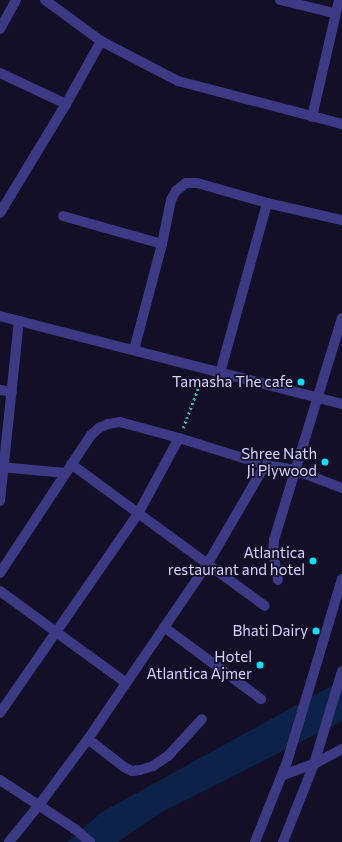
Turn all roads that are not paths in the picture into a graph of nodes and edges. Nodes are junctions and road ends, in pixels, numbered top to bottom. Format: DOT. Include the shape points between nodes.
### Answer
graph roads {
  1 [pos="16,0"];
  2 [pos="280,0"];
  3 [pos="338,0"];
  4 [pos="44,1"];
  5 [pos="334,13"];
  6 [pos="0,29"];
  7 [pos="100,41"];
  8 [pos="0,72"];
  9 [pos="66,104"];
  10 [pos="312,117"];
  11 [pos="342,124"];
  12 [pos="3,200"];
  13 [pos="267,203"];
  14 [pos="0,214"];
  15 [pos="63,216"];
  16 [pos="342,220"];
  17 [pos="162,244"];
  18 [pos="0,316"];
  19 [pos="342,318"];
  20 [pos="19,321"];
  21 [pos="134,350"];
  22 [pos="220,373"];
  23 [pos="0,390"];
  24 [pos="12,392"];
  25 [pos="318,397"];
  26 [pos="342,404"];
  27 [pos="179,438"];
  28 [pos="71,464"];
  29 [pos="265,465"];
  30 [pos="2,468"];
  31 [pos="295,470"];
  32 [pos="66,473"];
  33 [pos="342,488"];
  34 [pos="0,501"];
  35 [pos="139,512"];
  36 [pos="208,563"];
  37 [pos="0,573"];
  38 [pos="342,579"];
  39 [pos="278,580"];
  40 [pos="0,591"];
  41 [pos="264,606"];
  42 [pos="164,627"];
  43 [pos="56,632"];
  44 [pos="342,671"];
  45 [pos="126,683"];
  46 [pos="261,699"];
  47 [pos="0,713"];
  48 [pos="202,719"];
  49 [pos="88,739"];
  50 [pos="342,749"];
  51 [pos="314,764"];
  52 [pos="283,775"];
  53 [pos="0,780"];
  54 [pos="39,805"];
  55 [pos="9,842"];
  56 [pos="90,842"];
  57 [pos="255,842"];
  58 [pos="283,842"];
  1 -- 6 [label="street"];
  2 -- 5 [label="street"];
  3 -- 5 [label="street"];
  4 -- 7 [label="street"];
  5 -- 10 [label="street"];
  7 -- 9 [label="street"];
  7 -- 10 [label="street" via="178,81"];
  8 -- 9 [label="street"];
  9 -- 12 [label="street"];
  10 -- 11 [label="street"];
  12 -- 14 [label="street"];
  13 -- 16 [label="street"];
  13 -- 17 [label="street" via="197,183 186,183 176,191 171,200"];
  13 -- 22 [label="street"];
  15 -- 17 [label="street"];
  17 -- 21 [label="street"];
  18 -- 20 [label="street"];
  19 -- 25 [label="street"];
  20 -- 21 [label="street"];
  20 -- 24 [label="street"];
  21 -- 22 [label="street"];
  22 -- 25 [label="street"];
  23 -- 24 [label="street"];
  24 -- 30 [label="street"];
  25 -- 26 [label="street"];
  25 -- 31 [label="street"];
  27 -- 28 [label="street" via="120,422 108,424 91,435"];
  27 -- 29 [label="street"];
  27 -- 35 [label="street"];
  28 -- 32 [label="street"];
  28 -- 35 [label="street"];
  29 -- 31 [label="street"];
  29 -- 36 [label="street"];
  30 -- 32 [label="street"];
  30 -- 34 [label="street"];
  31 -- 33 [label="street"];
  31 -- 39 [label="street" via="274,540"];
  32 -- 37 [label="street"];
  35 -- 36 [label="street"];
  35 -- 43 [label="street"];
  36 -- 41 [label="street"];
  36 -- 42 [label="street"];
  38 -- 52 [label="street"];
  40 -- 43 [label="street"];
  42 -- 45 [label="street"];
  42 -- 46 [label="street"];
  43 -- 45 [label="street"];
  43 -- 47 [label="street"];
  44 -- 51 [label="street"];
  45 -- 49 [label="street"];
  48 -- 49 [label="street" via="168,756 153,766 140,770 132,771 124,767"];
  49 -- 54 [label="street"];
  50 -- 51 [label="street"];
  51 -- 52 [label="street"];
  51 -- 58 [label="street"];
  52 -- 57 [label="street"];
  53 -- 54 [label="street"];
  54 -- 55 [label="street"];
  54 -- 56 [label="street"];
}
